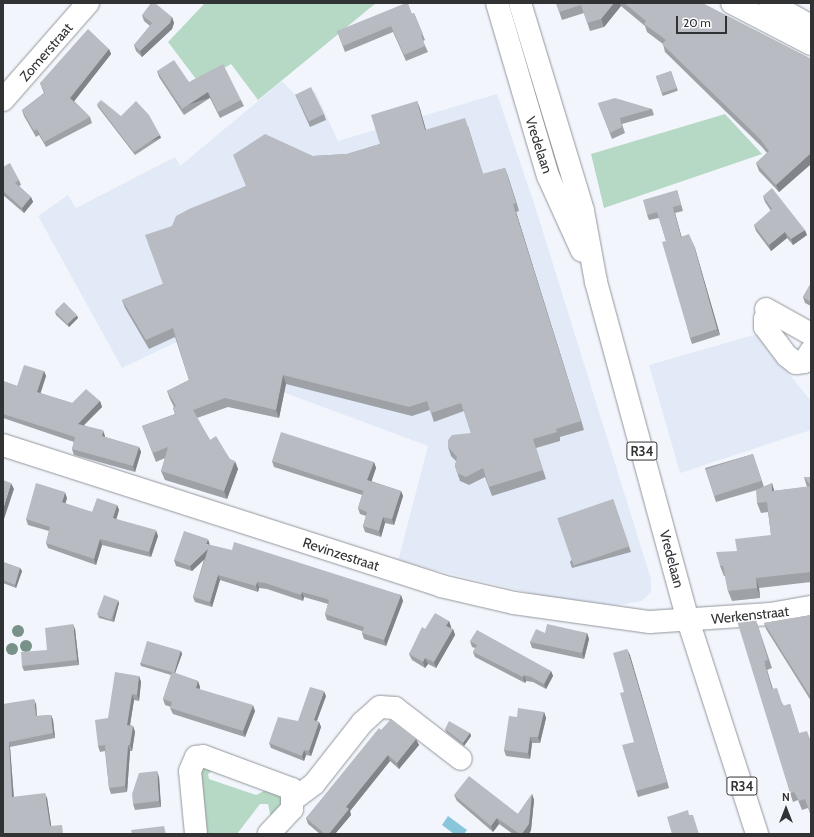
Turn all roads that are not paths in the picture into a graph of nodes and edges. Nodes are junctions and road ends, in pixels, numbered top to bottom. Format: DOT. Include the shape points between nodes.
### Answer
graph roads {
  1 [pos="88,3"];
  2 [pos="482,3"];
  3 [pos="497,3"];
  4 [pos="520,3"];
  5 [pos="732,3"];
  6 [pos="770,3"];
  7 [pos="811,26"];
  8 [pos="811,44"];
  9 [pos="508,46"];
  10 [pos="6,91"];
  11 [pos="596,282"];
  12 [pos="811,334"];
  13 [pos="811,351"];
  14 [pos="3,445"];
  15 [pos="811,607"];
  16 [pos="688,620"];
  17 [pos="461,760"];
  18 [pos="294,799"];
  19 [pos="196,834"];
  20 [pos="269,834"];
  21 [pos="757,834"];
  1 -- 10 [label="street, Zomerstraat"];
  2 -- 9 [label="street, R34"];
  3 -- 9 [label="street, Vredelaan / R34"];
  4 -- 11 [label="street, Vredelaan / R34" via="583,211"];
  5 -- 8 [label="street"];
  6 -- 7 [label="street"];
  9 -- 11 [label="street, Vredelaan / R34" via="548,176"];
  11 -- 16 [label="street, Vredelaan / R34"];
  12 -- 13 [label="street" via="769,311 766,327 787,356 796,363 804,362"];
  14 -- 16 [label="street, Revinzestraat" via="441,586 514,604 607,617 650,622"];
  15 -- 16 [label="street, Werkenstraat" via="770,614"];
  16 -- 21 [label="street, Vredelaan / R34"];
  17 -- 18 [label="street" via="395,708 380,707 362,723 314,784"];
  18 -- 19 [label="street" via="292,789 283,784 213,758 196,757 190,770"];
  18 -- 20 [label="street" via="292,809"];
}
